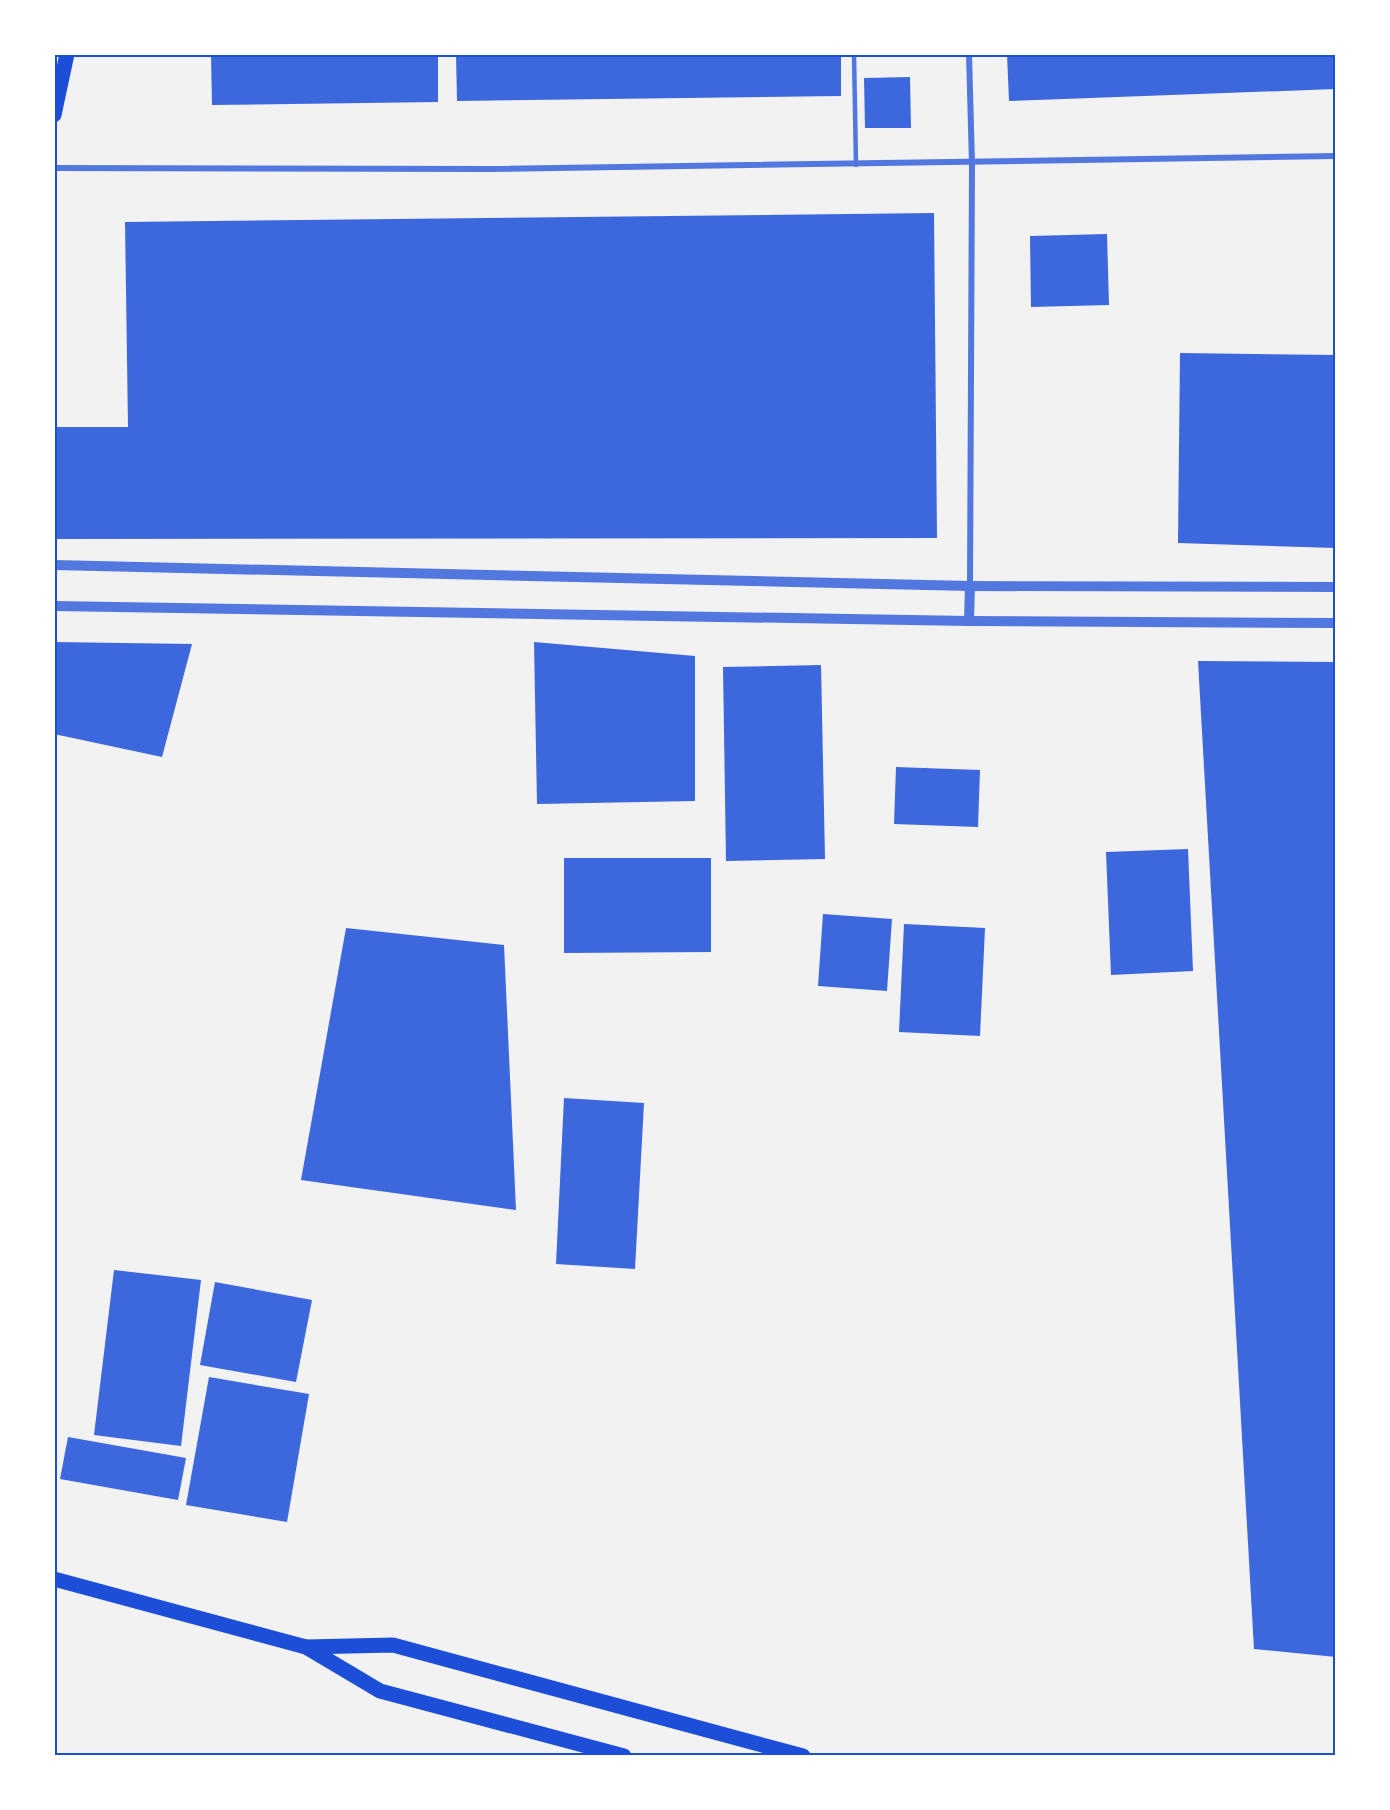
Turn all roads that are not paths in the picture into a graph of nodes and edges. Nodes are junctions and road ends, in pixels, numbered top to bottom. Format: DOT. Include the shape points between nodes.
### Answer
graph roads {
  1 [pos="67,54"];
  2 [pos="854,54"];
  3 [pos="969,54"];
  4 [pos="54,115"];
  5 [pos="1336,156"];
  6 [pos="972,164"];
  7 [pos="856,165"];
  8 [pos="54,168"];
  9 [pos="54,565"];
  10 [pos="970,586"];
  11 [pos="1336,587"];
  12 [pos="54,606"];
  13 [pos="969,621"];
  14 [pos="1336,623"];
  15 [pos="54,1579"];
  16 [pos="306,1647"];
  17 [pos="624,1756"];
  18 [pos="803,1756"];
  1 -- 4 [label="main road"];
  2 -- 7 [label="lane"];
  3 -- 6 [label="street"];
  5 -- 6 [label="street"];
  6 -- 7 [label="street"];
  6 -- 10 [label="street"];
  7 -- 8 [label="street"];
  9 -- 10 [label="street"];
  10 -- 11 [label="street"];
  10 -- 13 [label="street"];
  12 -- 13 [label="street"];
  13 -- 14 [label="street"];
  15 -- 16 [label="main road"];
  16 -- 17 [label="main road" via="380,1691"];
  16 -- 18 [label="main road" via="393,1645"];
}
